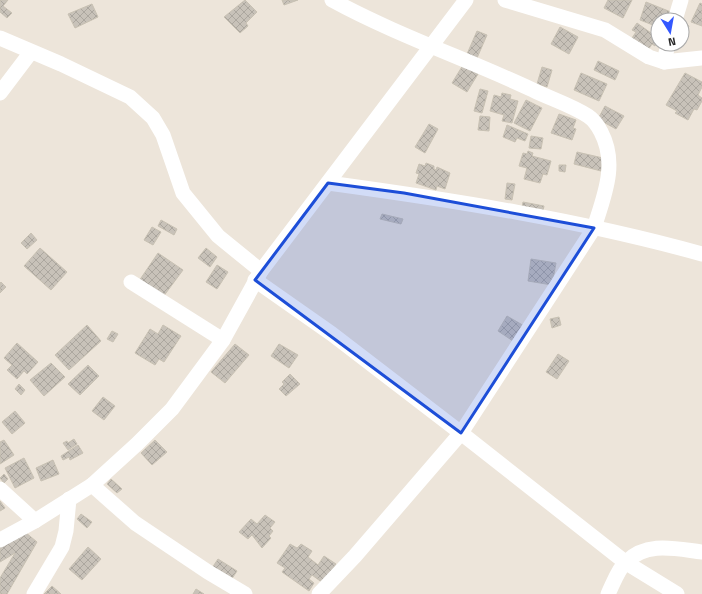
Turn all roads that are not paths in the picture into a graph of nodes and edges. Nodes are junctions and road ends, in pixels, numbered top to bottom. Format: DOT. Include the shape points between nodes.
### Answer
graph roads {
  1 [pos="332,0"];
  2 [pos="466,0"];
  3 [pos="505,0"];
  4 [pos="681,0"];
  5 [pos="677,12"];
  6 [pos="0,38"];
  7 [pos="433,46"];
  8 [pos="31,52"];
  9 [pos="666,52"];
  10 [pos="702,58"];
  11 [pos="664,62"];
  12 [pos="0,93"];
  13 [pos="328,183"];
  14 [pos="594,228"];
  15 [pos="702,254"];
  16 [pos="258,275"];
  17 [pos="131,282"];
  18 [pos="224,340"];
  19 [pos="462,432"];
  20 [pos="92,485"];
  21 [pos="0,489"];
  22 [pos="68,499"];
  23 [pos="35,521"];
  24 [pos="0,540"];
  25 [pos="702,552"];
  26 [pos="625,562"];
  27 [pos="34,594"];
  28 [pos="245,594"];
  29 [pos="319,594"];
  30 [pos="608,594"];
  31 [pos="677,594"];
  1 -- 7 [label="street" via="390,29"];
  2 -- 7 [label="street"];
  3 -- 11 [label="street" via="605,30 649,58"];
  4 -- 5 [label="street"];
  6 -- 8 [label="street"];
  7 -- 13 [label="street"];
  7 -- 14 [label="street" via="571,106 597,125 604,138 610,165 604,199"];
  8 -- 12 [label="street"];
  8 -- 16 [label="street" via="130,97 154,118 163,135 183,193 218,236"];
  9 -- 11 [label="street"];
  10 -- 11 [label="street"];
  13 -- 14 [label="street" via="404,193"];
  13 -- 16 [label="street"];
  14 -- 15 [label="street"];
  14 -- 19 [label="street"];
  16 -- 18 [label="street"];
  16 -- 19 [label="street"];
  17 -- 18 [label="street"];
  18 -- 20 [label="street" via="172,409"];
  19 -- 26 [label="street"];
  19 -- 29 [label="street"];
  20 -- 22 [label="street"];
  20 -- 28 [label="street" via="135,523"];
  21 -- 23 [label="street"];
  22 -- 23 [label="street"];
  22 -- 27 [label="street" via="62,547"];
  23 -- 24 [label="street"];
  25 -- 26 [label="street" via="656,547"];
  26 -- 30 [label="street"];
  26 -- 31 [label="street"];
}
